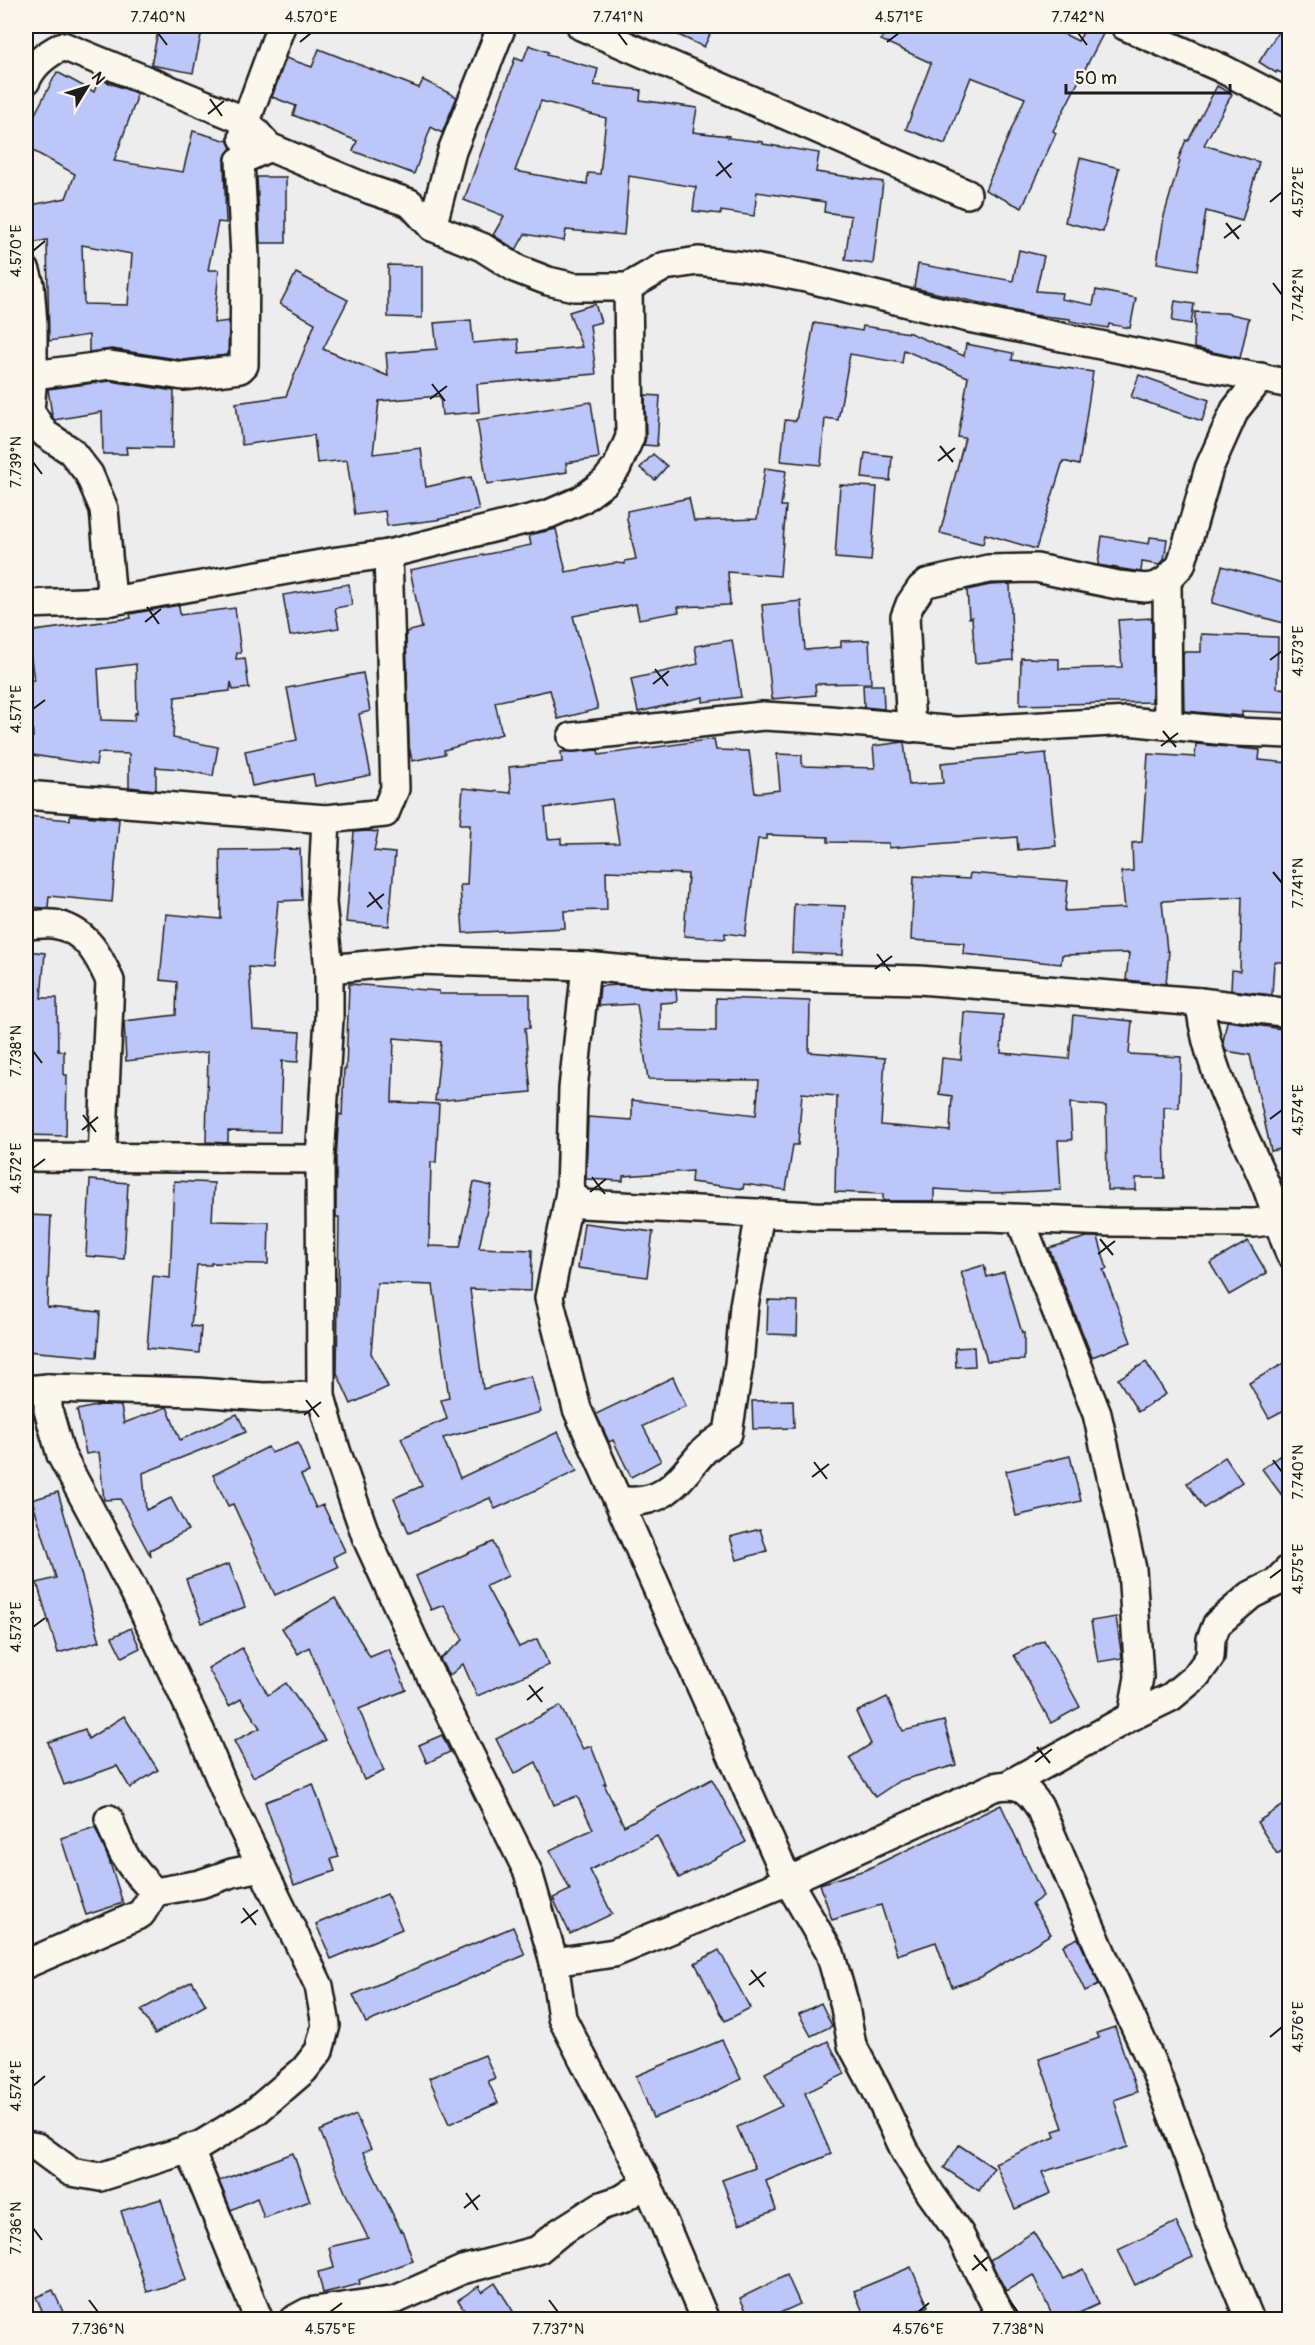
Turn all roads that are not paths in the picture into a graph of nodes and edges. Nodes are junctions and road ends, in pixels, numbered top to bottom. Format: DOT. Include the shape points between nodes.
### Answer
graph roads {
  1 [pos="281,26"];
  2 [pos="502,26"];
  3 [pos="581,26"];
  4 [pos="1125,26"];
  5 [pos="26,81"];
  6 [pos="1290,104"];
  7 [pos="246,121"];
  8 [pos="269,147"];
  9 [pos="240,161"];
  10 [pos="967,194"];
  11 [pos="432,227"];
  12 [pos="26,271"];
  13 [pos="628,287"];
  14 [pos="33,375"];
  15 [pos="1261,377"];
  16 [pos="1290,384"];
  17 [pos="388,554"];
  18 [pos="1167,580"];
  19 [pos="112,601"];
  20 [pos="26,604"];
  21 [pos="1168,725"];
  22 [pos="911,728"];
  23 [pos="1290,734"];
  24 [pos="572,737"];
  25 [pos="26,795"];
  26 [pos="326,819"];
  27 [pos="26,925"];
  28 [pos="586,966"];
  29 [pos="329,969"];
  30 [pos="1200,1002"];
  31 [pos="1290,1013"];
  32 [pos="26,1157"];
  33 [pos="102,1157"];
  34 [pos="320,1159"];
  35 [pos="570,1192"];
  36 [pos="760,1213"];
  37 [pos="1020,1219"];
  38 [pos="1277,1220"];
  39 [pos="1290,1254"];
  40 [pos="37,1389"];
  41 [pos="321,1396"];
  42 [pos="618,1500"];
  43 [pos="1290,1568"];
  44 [pos="1132,1716"];
  45 [pos="1011,1784"];
  46 [pos="109,1818"];
  47 [pos="261,1867"];
  48 [pos="788,1881"];
  49 [pos="155,1892"];
  50 [pos="554,1962"];
  51 [pos="26,1964"];
  52 [pos="26,2145"];
  53 [pos="189,2148"];
  54 [pos="647,2183"];
  55 [pos="259,2319"];
  56 [pos="293,2319"];
  57 [pos="705,2319"];
  58 [pos="1003,2319"];
  59 [pos="1250,2319"];
  1 -- 7 [label="street"];
  2 -- 11 [label="street" via="452,151"];
  3 -- 10 [label="street"];
  4 -- 6 [label="street" via="1221,68"];
  5 -- 7 [label="street" via="38,62 63,46"];
  7 -- 8 [label="street"];
  7 -- 9 [label="street"];
  8 -- 9 [label="street"];
  8 -- 11 [label="street" via="410,203"];
  9 -- 14 [label="street" via="245,256 244,365 240,369 183,376 110,365"];
  11 -- 13 [label="street" via="482,247 548,282 574,287"];
  12 -- 14 [label="street" via="30,285"];
  13 -- 15 [label="street" via="665,266 698,261 744,266 964,317"];
  13 -- 17 [label="street" via="630,437 617,467 605,482 581,500 549,514"];
  14 -- 19 [label="street" via="30,411 45,434 70,451 89,474 104,509"];
  15 -- 16 [label="street"];
  15 -- 18 [label="street" via="1235,410 1209,468 1181,566"];
  17 -- 19 [label="street"];
  17 -- 26 [label="street" via="395,789 385,813"];
  18 -- 21 [label="street"];
  18 -- 22 [label="street" via="1146,588 1036,568 988,568 927,583 905,617"];
  19 -- 20 [label="street"];
  21 -- 22 [label="street" via="1128,721 957,731"];
  21 -- 23 [label="street"];
  22 -- 24 [label="street" via="763,717"];
  25 -- 26 [label="street"];
  26 -- 29 [label="street" via="322,903"];
  27 -- 33 [label="street" via="57,924 77,933 90,944 110,981"];
  28 -- 29 [label="street" via="419,960"];
  28 -- 30 [label="street" via="668,974 919,980"];
  28 -- 35 [label="street" via="573,1089"];
  29 -- 34 [label="street"];
  30 -- 31 [label="street"];
  30 -- 38 [label="street" via="1203,1028 1218,1078 1268,1190"];
  32 -- 33 [label="street"];
  33 -- 34 [label="street"];
  34 -- 41 [label="street"];
  35 -- 36 [label="street" via="582,1204"];
  35 -- 42 [label="street" via="549,1298 577,1409"];
  36 -- 37 [label="street"];
  36 -- 42 [label="street" via="728,1433 658,1497"];
  37 -- 38 [label="street" via="1254,1223"];
  37 -- 44 [label="street" via="1097,1414 1132,1569 1138,1677"];
  38 -- 39 [label="street"];
  40 -- 41 [label="street"];
  40 -- 47 [label="street" via="48,1410 61,1455 135,1593"];
  41 -- 50 [label="street" via="367,1539 528,1872"];
  42 -- 48 [label="street"];
  43 -- 44 [label="street" via="1217,1624 1210,1657 1197,1676 1171,1697"];
  44 -- 45 [label="street"];
  45 -- 48 [label="street" via="994,1787"];
  45 -- 59 [label="street" via="1022,1787 1040,1808 1155,2070"];
  46 -- 49 [label="street" via="121,1852 134,1872"];
  47 -- 49 [label="street"];
  47 -- 53 [label="street" via="319,1986 326,2025 319,2050 304,2070 255,2112 214,2138"];
  48 -- 50 [label="street" via="614,1953"];
  48 -- 58 [label="street" via="830,1953 852,2045 906,2153 959,2233"];
  49 -- 51 [label="street" via="141,1914"];
  50 -- 54 [label="street" via="562,2018"];
  52 -- 53 [label="street" via="37,2147 71,2172 100,2177"];
  53 -- 55 [label="street"];
  54 -- 56 [label="street" via="622,2199 601,2206 538,2250 462,2270 397,2299 308,2313"];
  54 -- 57 [label="street"];
}
